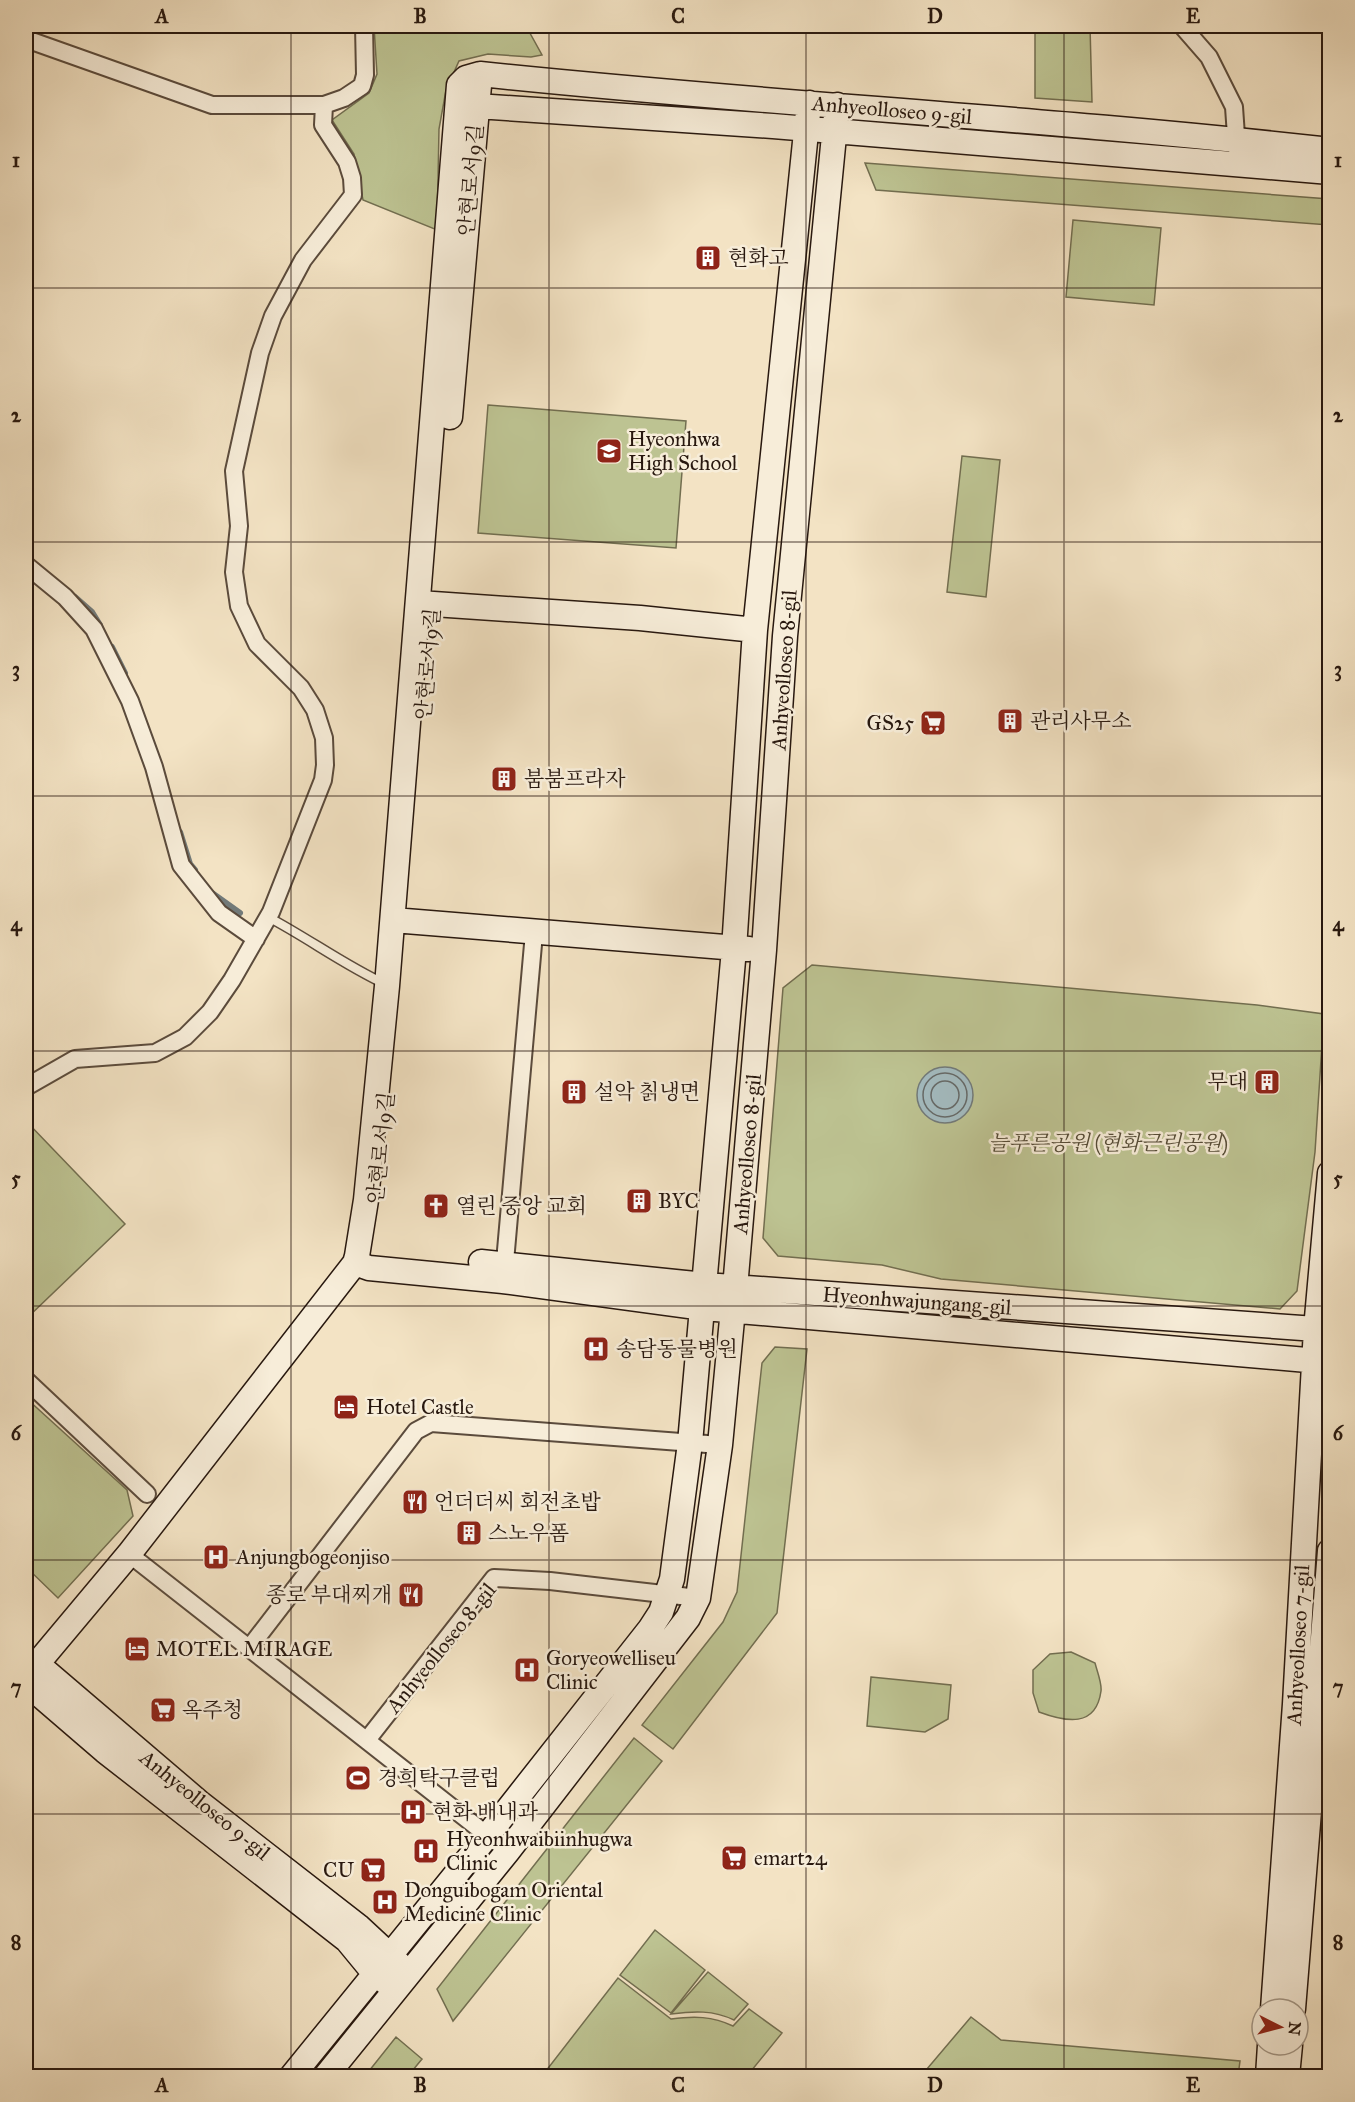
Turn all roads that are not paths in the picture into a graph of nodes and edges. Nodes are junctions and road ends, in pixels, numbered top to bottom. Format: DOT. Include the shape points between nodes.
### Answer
graph roads {
  1 [pos="364,26"];
  2 [pos="1182,26"];
  3 [pos="26,39"];
  4 [pos="480,74"];
  5 [pos="809,103"];
  6 [pos="324,105"];
  7 [pos="467,105"];
  8 [pos="837,105"];
  9 [pos="807,129"];
  10 [pos="835,132"];
  11 [pos="1236,139"];
  12 [pos="1329,150"];
  13 [pos="1238,164"];
  14 [pos="1329,172"];
  15 [pos="26,565"];
  16 [pos="426,604"];
  17 [pos="755,630"];
  18 [pos="268,917"];
  19 [pos="399,920"];
  20 [pos="534,933"];
  21 [pos="256,939"];
  22 [pos="734,949"];
  23 [pos="764,950"];
  24 [pos="387,986"];
  25 [pos="26,1087"];
  26 [pos="1329,1173"];
  27 [pos="364,1259"];
  28 [pos="504,1273"];
  29 [pos="705,1296"];
  30 [pos="734,1299"];
  31 [pos="1323,1330"];
  32 [pos="1322,1361"];
  33 [pos="26,1380"];
  34 [pos="690,1443"];
  35 [pos="720,1445"];
  36 [pos="147,1494"];
  37 [pos="1329,1551"];
  38 [pos="133,1557"];
  39 [pos="668,1594"];
  40 [pos="698,1598"];
  41 [pos="250,1647"];
  42 [pos="32,1680"];
  43 [pos="368,1740"];
  44 [pos="487,1836"];
  45 [pos="508,1851"];
  46 [pos="391,1955"];
  47 [pos="375,1974"];
  48 [pos="402,1982"];
  49 [pos="1274,1997"];
  50 [pos="1294,1997"];
  51 [pos="1269,2057"];
  52 [pos="1289,2057"];
  53 [pos="292,2076"];
  54 [pos="326,2076"];
  55 [pos="1268,2076"];
  56 [pos="1287,2076"];
  1 -- 6 [label="street" via="362,86"];
  2 -- 11 [label="street" via="1209,57 1233,107"];
  3 -- 6 [label="street" via="212,105"];
  4 -- 5 [label="street, Anhyeolloseo 9-gil"];
  4 -- 7 [label="street, 안현로서9길"];
  5 -- 8 [label="street, Anhyeolloseo 9-gil"];
  5 -- 9 [label="street, Anhyeolloseo 8-gil"];
  6 -- 18 [label="street" via="323,124 346,162 353,195 303,260 273,316 260,352 234,471 239,526 234,572 239,606 257,644 301,688 315,710 324,738 323,780"];
  7 -- 9 [label="street"];
  7 -- 16 [label="street, 안현로서9길"];
  8 -- 10 [label="street, Anhyeolloseo 8-gil"];
  8 -- 11 [label="street, Anhyeolloseo 9-gil"];
  9 -- 10 [label="street"];
  9 -- 17 [label="street, Anhyeolloseo 8-gil"];
  10 -- 13 [label="street"];
  10 -- 23 [label="street, Anhyeolloseo 8-gil" via="785,636"];
  11 -- 12 [label="street, Anhyeolloseo 9-gil"];
  11 -- 13 [label="street"];
  13 -- 14 [label="street"];
  15 -- 21 [label="street" via="94,629 130,701 154,767 181,866 219,913"];
  16 -- 17 [label="street, Anhyeolloseo 8-gil"];
  16 -- 19 [label="street, 안현로서9길"];
  17 -- 22 [label="street, Anhyeolloseo 8-gil"];
  18 -- 21 [label="street"];
  18 -- 24 [label="lane"];
  19 -- 20 [label="street"];
  19 -- 24 [label="street, 안현로서9길"];
  19 -- 27 [label="street, 안현로서9길"];
  20 -- 22 [label="street"];
  20 -- 28 [label="street"];
  21 -- 25 [label="street" via="210,1012 184,1037 155,1053 75,1059"];
  22 -- 23 [label="street"];
  22 -- 29 [label="street, Anhyeolloseo 8-gil"];
  23 -- 30 [label="street, Anhyeolloseo 8-gil"];
  24 -- 27 [label="street, 안현로서9길"];
  26 -- 31 [label="street, Anhyeolloseo 7-gil"];
  27 -- 28 [label="street, Hyeonhwajungang-gil"];
  27 -- 38 [label="street" via="309,1340"];
  28 -- 29 [label="street, Hyeonhwajungang-gil"];
  29 -- 30 [label="street, Hyeonhwajungang-gil"];
  29 -- 34 [label="street, Anhyeolloseo 8-gil"];
  30 -- 31 [label="street, Hyeonhwajungang-gil"];
  30 -- 32 [label="street"];
  30 -- 35 [label="street, Anhyeolloseo 8-gil"];
  31 -- 32 [label="street, Anhyeolloseo 7-gil"];
  32 -- 49 [label="street, Anhyeolloseo 7-gil"];
  33 -- 36 [label="street"];
  34 -- 35 [label="street"];
  34 -- 39 [label="street, Anhyeolloseo 8-gil"];
  34 -- 41 [label="street" via="431,1423 416,1431"];
  35 -- 40 [label="street, Anhyeolloseo 8-gil"];
  37 -- 50 [label="street, Anhyeolloseo 7-gil"];
  38 -- 41 [label="street"];
  38 -- 42 [label="street"];
  39 -- 40 [label="street"];
  39 -- 43 [label="street, Anhyeolloseo 8-gil" via="494,1578"];
  39 -- 44 [label="street, Anhyeolloseo 8-gil" via="650,1629"];
  40 -- 45 [label="street, Anhyeolloseo 8-gil" via="688,1618"];
  41 -- 43 [label="street"];
  42 -- 46 [label="street, Anhyeolloseo 9-gil" via="201,1804"];
  42 -- 47 [label="street" via="105,1751 347,1940"];
  43 -- 44 [label="street"];
  44 -- 45 [label="street"];
  44 -- 46 [label="street, Anhyeolloseo 8-gil"];
  45 -- 48 [label="street, Anhyeolloseo 8-gil"];
  46 -- 47 [label="street, Anhyeolloseo 8-gil"];
  46 -- 48 [label="street, Anhyeolloseo 9-gil"];
  47 -- 48 [label="street"];
  47 -- 53 [label="street, Anhyeolloseo 8-gil"];
  48 -- 54 [label="street, Anhyeolloseo 8-gil"];
  51 -- 55 [label="street"];
  52 -- 56 [label="street"];
}
